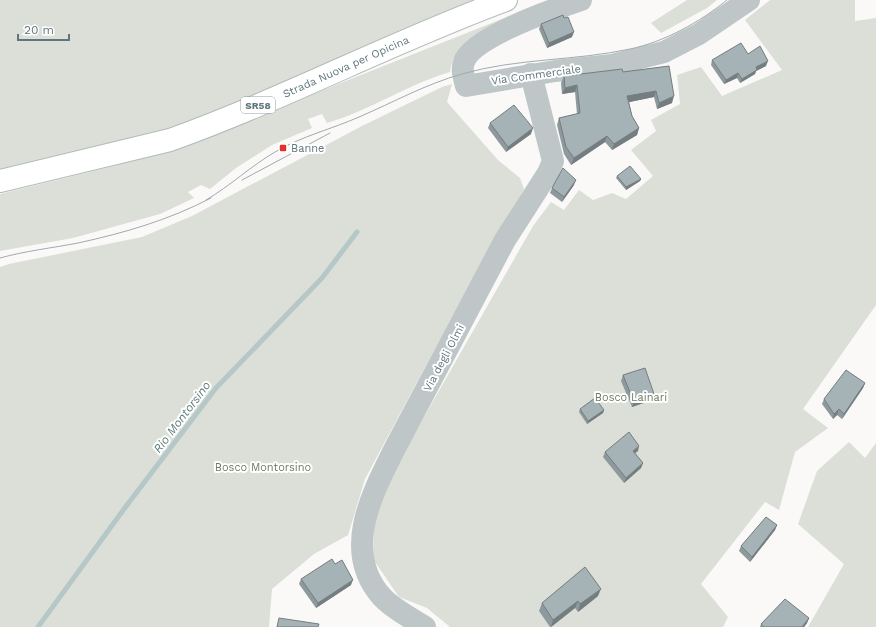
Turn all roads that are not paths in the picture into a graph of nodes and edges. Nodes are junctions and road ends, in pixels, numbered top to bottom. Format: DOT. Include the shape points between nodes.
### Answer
graph roads {
  1 [pos="506,0"];
  2 [pos="581,0"];
  3 [pos="749,0"];
  4 [pos="531,74"];
  5 [pos="0,181"];
  6 [pos="425,627"];
  1 -- 5 [label="main road, Strada Nuova per Opicina / SR58" via="170,140"];
  2 -- 4 [label="street, Via Commerciale" via="536,16 488,39 469,52 464,61 463,74 466,86"];
  3 -- 4 [label="street, Via Commerciale" via="699,34 664,52 612,65"];
  4 -- 6 [label="street, Via degli Olmi" via="553,161 502,246 395,448 378,483 361,536 363,560 370,579 382,597"];
}
